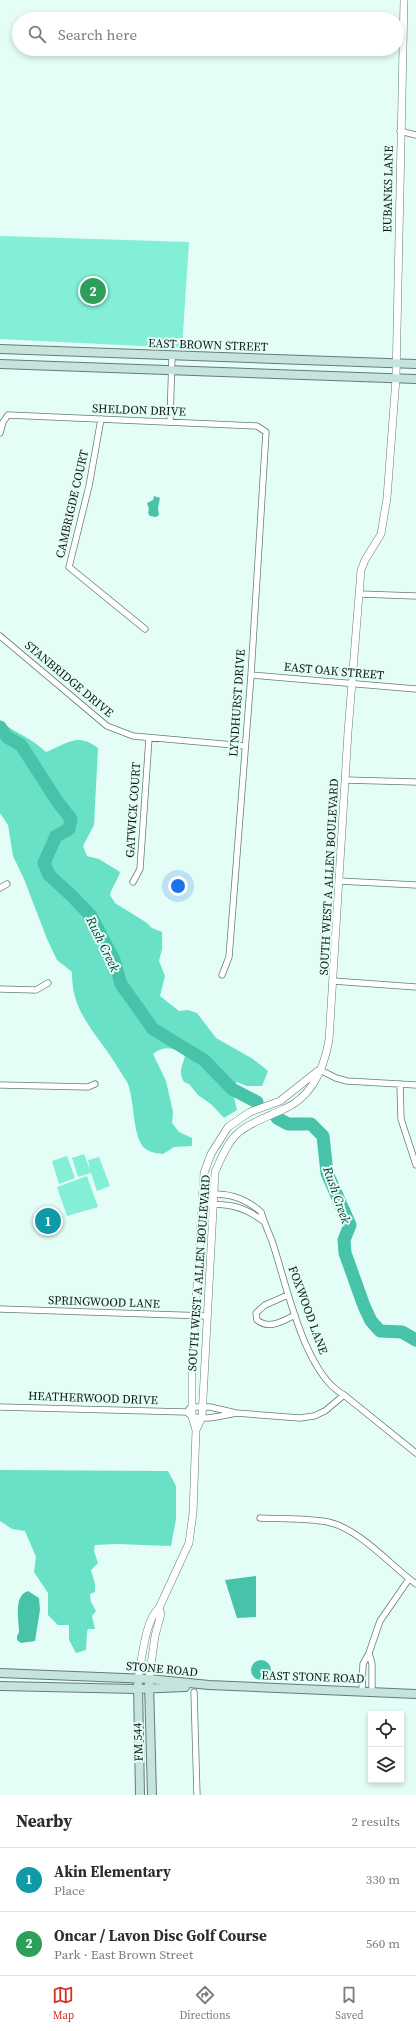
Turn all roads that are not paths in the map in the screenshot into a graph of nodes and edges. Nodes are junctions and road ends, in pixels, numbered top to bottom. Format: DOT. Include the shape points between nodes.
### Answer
graph roads {
  1 [pos="404,0"];
  2 [pos="404,12"];
  3 [pos="402,56"];
  4 [pos="400,131"];
  5 [pos="416,136"];
  6 [pos="0,349"];
  7 [pos="172,355"];
  8 [pos="396,363"];
  9 [pos="0,364"];
  10 [pos="416,364"];
  11 [pos="171,370"];
  12 [pos="396,378"];
  13 [pos="416,379"];
  14 [pos="101,419"];
  15 [pos="170,422"];
  16 [pos="266,432"];
  17 [pos="0,433"];
  18 [pos="359,594"];
  19 [pos="416,596"];
  20 [pos="145,629"];
  21 [pos="0,636"];
  22 [pos="251,675"];
  23 [pos="352,684"];
  24 [pos="416,689"];
  25 [pos="149,738"];
  26 [pos="245,746"];
  27 [pos="345,780"];
  28 [pos="416,782"];
  29 [pos="339,881"];
  30 [pos="133,882"];
  31 [pos="7,884"];
  32 [pos="416,885"];
  33 [pos="0,888"];
  34 [pos="222,975"];
  35 [pos="333,981"];
  36 [pos="48,983"];
  37 [pos="416,988"];
  38 [pos="0,989"];
  39 [pos="320,1070"];
  40 [pos="95,1084"];
  41 [pos="400,1084"];
  42 [pos="0,1085"];
  43 [pos="416,1085"];
  44 [pos="416,1165"];
  45 [pos="214,1193"];
  46 [pos="202,1194"];
  47 [pos="202,1204"];
  48 [pos="213,1204"];
  49 [pos="264,1221"];
  50 [pos="288,1295"];
  51 [pos="0,1309"];
  52 [pos="295,1315"];
  53 [pos="195,1316"];
  54 [pos="207,1316"];
  55 [pos="344,1395"];
  56 [pos="0,1407"];
  57 [pos="202,1407"];
  58 [pos="190,1412"];
  59 [pos="236,1413"];
  60 [pos="202,1417"];
  61 [pos="196,1430"];
  62 [pos="416,1453"];
  63 [pos="260,1518"];
  64 [pos="409,1579"];
  65 [pos="416,1584"];
  66 [pos="159,1608"];
  67 [pos="369,1653"];
  68 [pos="0,1673"];
  69 [pos="39,1674"];
  70 [pos="138,1678"];
  71 [pos="149,1679"];
  72 [pos="209,1685"];
  73 [pos="0,1686"];
  74 [pos="38,1686"];
  75 [pos="137,1688"];
  76 [pos="148,1688"];
  77 [pos="362,1691"];
  78 [pos="372,1691"];
  79 [pos="194,1692"];
  80 [pos="416,1694"];
  81 [pos="140,1795"];
  82 [pos="152,1795"];
  83 [pos="197,1795"];
  1 -- 2 [label="street, EUBANKS LANE"];
  3 -- 4 [label="street, EUBANKS LANE"];
  4 -- 5 [label="street"];
  4 -- 8 [label="street, EUBANKS LANE"];
  6 -- 7 [label="main road, EAST BROWN STREET"];
  7 -- 8 [label="main road, EAST BROWN STREET"];
  7 -- 11 [label="street"];
  8 -- 10 [label="main road, EAST BROWN STREET"];
  8 -- 12 [label="street, EUBANKS LANE"];
  9 -- 11 [label="main road"];
  11 -- 12 [label="main road"];
  11 -- 15 [label="street"];
  12 -- 13 [label="main road"];
  12 -- 18 [label="street, EUBANKS LANE" via="386,508 381,534 361,570"];
  14 -- 15 [label="street, SHELDON DRIVE"];
  14 -- 17 [label="street, SHELDON DRIVE" via="8,415"];
  14 -- 20 [label="street, CAMBRIGDE COURT" via="89,486 69,567"];
  15 -- 16 [label="street, SHELDON DRIVE" via="257,426"];
  16 -- 22 [label="street, LYNDHURST DRIVE"];
  18 -- 19 [label="street"];
  18 -- 23 [label="street, SOUTH WEST A ALLEN BOULEVARD"];
  21 -- 25 [label="street, STANBRIDGE DRIVE" via="107,726 133,736"];
  22 -- 23 [label="street, EAST OAK STREET"];
  22 -- 26 [label="street, LYNDHURST DRIVE"];
  23 -- 24 [label="street, EAST OAK STREET"];
  23 -- 27 [label="street, SOUTH WEST A ALLEN BOULEVARD"];
  25 -- 26 [label="street, STANBRIDGE DRIVE"];
  25 -- 30 [label="street, GATWICK COURT" via="140,869"];
  26 -- 34 [label="street, LYNDHURST DRIVE" via="229,957"];
  27 -- 28 [label="street"];
  27 -- 29 [label="street, SOUTH WEST A ALLEN BOULEVARD"];
  29 -- 32 [label="street"];
  29 -- 35 [label="street, SOUTH WEST A ALLEN BOULEVARD"];
  31 -- 33 [label="street"];
  35 -- 37 [label="street"];
  35 -- 39 [label="street, SOUTH WEST A ALLEN BOULEVARD" via="329,1040"];
  36 -- 38 [label="street" via="36,990"];
  39 -- 41 [label="street" via="347,1081"];
  39 -- 45 [label="street, SOUTH WEST A ALLEN BOULEVARD" via="312,1088 297,1102 259,1119 235,1137 215,1172"];
  39 -- 46 [label="street, SOUTH WEST A ALLEN BOULEVARD" via="280,1100 250,1112 228,1128 211,1154 204,1173"];
  40 -- 42 [label="street" via="88,1087"];
  41 -- 43 [label="street"];
  41 -- 44 [label="street" via="401,1118"];
  45 -- 46 [label="street, FOXWOOD LANE"];
  45 -- 48 [label="street, SOUTH WEST A ALLEN BOULEVARD"];
  45 -- 49 [label="street, FOXWOOD LANE" via="241,1198 261,1212"];
  46 -- 47 [label="street, SOUTH WEST A ALLEN BOULEVARD"];
  47 -- 48 [label="street"];
  47 -- 53 [label="street, SOUTH WEST A ALLEN BOULEVARD"];
  48 -- 49 [label="street" via="238,1206"];
  48 -- 54 [label="street, SOUTH WEST A ALLEN BOULEVARD"];
  49 -- 50 [label="street, FOXWOOD LANE"];
  50 -- 52 [label="street, FOXWOOD LANE"];
  50 -- 52 [label="street" via="265,1305 256,1313 257,1320 268,1325"];
  51 -- 53 [label="street, SPRINGWOOD LANE"];
  52 -- 55 [label="street, FOXWOOD LANE" via="324,1378 336,1391"];
  53 -- 54 [label="street, SPRINGWOOD LANE"];
  53 -- 58 [label="street, SOUTH WEST A ALLEN BOULEVARD"];
  54 -- 57 [label="street, SOUTH WEST A ALLEN BOULEVARD"];
  55 -- 59 [label="street, HEATHERWOOD DRIVE" via="325,1411 314,1416 300,1418"];
  55 -- 62 [label="street, FOXWOOD LANE"];
  56 -- 58 [label="street, HEATHERWOOD DRIVE"];
  57 -- 58 [label="street, HEATHERWOOD DRIVE"];
  57 -- 59 [label="street, HEATHERWOOD DRIVE"];
  57 -- 60 [label="street, SOUTH WEST A ALLEN BOULEVARD"];
  58 -- 60 [label="street, HEATHERWOOD DRIVE"];
  58 -- 61 [label="street, SOUTH WEST A ALLEN BOULEVARD"];
  59 -- 60 [label="street, HEATHERWOOD DRIVE"];
  60 -- 61 [label="street, SOUTH WEST A ALLEN BOULEVARD"];
  61 -- 66 [label="street" via="193,1513 189,1543"];
  63 -- 64 [label="street" via="329,1522 356,1536"];
  64 -- 65 [label="street"];
  64 -- 67 [label="street" via="380,1621"];
  66 -- 70 [label="street" via="154,1613 146,1639"];
  66 -- 71 [label="street" via="161,1614"];
  67 -- 77 [label="street" via="363,1664"];
  67 -- 78 [label="street" via="372,1664"];
  68 -- 69 [label="main road, STONE ROAD"];
  69 -- 70 [label="main road, STONE ROAD"];
  69 -- 74 [label="main road"];
  70 -- 71 [label="main road, STONE ROAD"];
  70 -- 75 [label="main road, FM 544"];
  71 -- 72 [label="main road, STONE ROAD"];
  71 -- 76 [label="main road, FM 544"];
  72 -- 76 [label="main road, STONE ROAD"];
  72 -- 77 [label="main road, EAST STONE ROAD"];
  73 -- 74 [label="main road, STONE ROAD"];
  74 -- 75 [label="main road, STONE ROAD"];
  75 -- 76 [label="main road, STONE ROAD"];
  75 -- 81 [label="main road, FM 544"];
  76 -- 82 [label="main road, FM 544"];
  77 -- 78 [label="main road, EAST STONE ROAD"];
  78 -- 80 [label="main road, EAST STONE ROAD"];
  79 -- 83 [label="street"];
}
